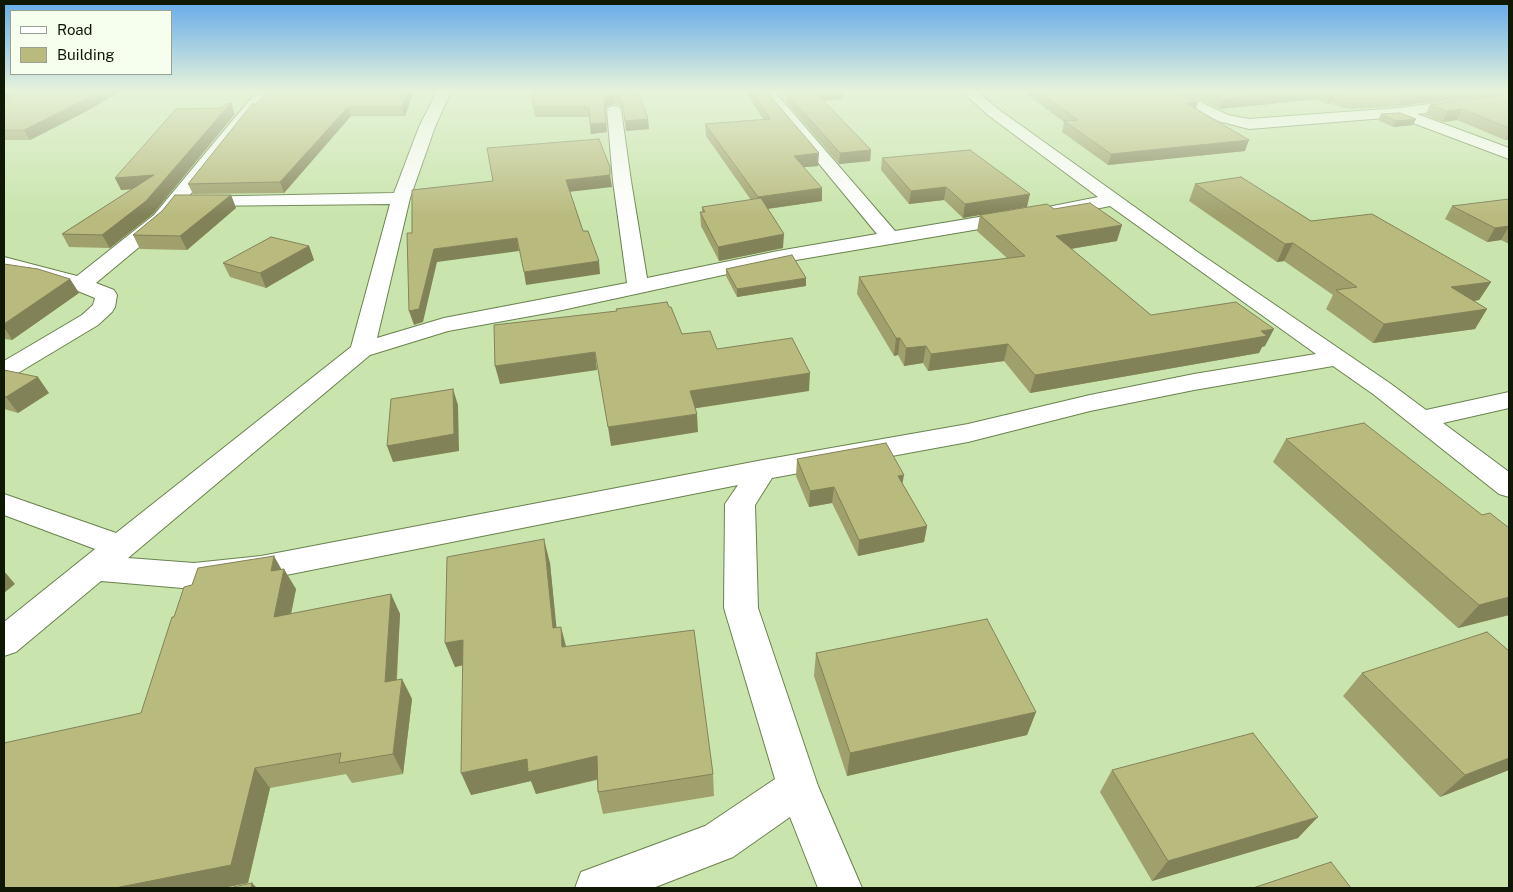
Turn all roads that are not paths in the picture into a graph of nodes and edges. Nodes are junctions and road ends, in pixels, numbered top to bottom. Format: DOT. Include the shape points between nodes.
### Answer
graph roads {
  1 [pos="231,133"];
  2 [pos="425,133"];
  3 [pos="617,133"];
  4 [pos="801,133"];
  5 [pos="1021,133"];
  6 [pos="1453,133"];
  7 [pos="1509,154"];
  8 [pos="401,198"];
  9 [pos="1113,200"];
  10 [pos="176,202"];
  11 [pos="890,238"];
  12 [pos="4,263"];
  13 [pos="81,284"];
  14 [pos="638,287"];
  15 [pos="362,350"];
  16 [pos="1337,358"];
  17 [pos="4,371"];
  18 [pos="1509,400"];
  19 [pos="1421,419"];
  20 [pos="763,470"];
  21 [pos="1509,487"];
  22 [pos="4,504"];
  23 [pos="122,547"];
  24 [pos="96,568"];
  25 [pos="4,642"];
  26 [pos="798,787"];
  27 [pos="597,888"];
  28 [pos="840,888"];
  1 -- 10 [label="street"];
  2 -- 8 [label="street"];
  3 -- 14 [label="street"];
  4 -- 11 [label="street"];
  5 -- 9 [label="street"];
  6 -- 7 [label="street"];
  8 -- 10 [label="street"];
  8 -- 15 [label="street"];
  9 -- 11 [label="street"];
  9 -- 16 [label="street"];
  10 -- 13 [label="street" via="161,219"];
  11 -- 14 [label="street" via="778,257"];
  12 -- 13 [label="street"];
  13 -- 17 [label="street" via="106,295 104,307 90,320"];
  14 -- 15 [label="street" via="444,325"];
  15 -- 23 [label="street"];
  16 -- 19 [label="street"];
  16 -- 20 [label="street" via="1194,382 968,433"];
  18 -- 19 [label="street"];
  19 -- 21 [label="street"];
  20 -- 24 [label="street" via="261,568 194,576"];
  20 -- 26 [label="street" via="740,504 741,608"];
  22 -- 23 [label="street"];
  23 -- 24 [label="street"];
  24 -- 25 [label="street"];
  26 -- 27 [label="street" via="718,842"];
  26 -- 28 [label="street"];
}
